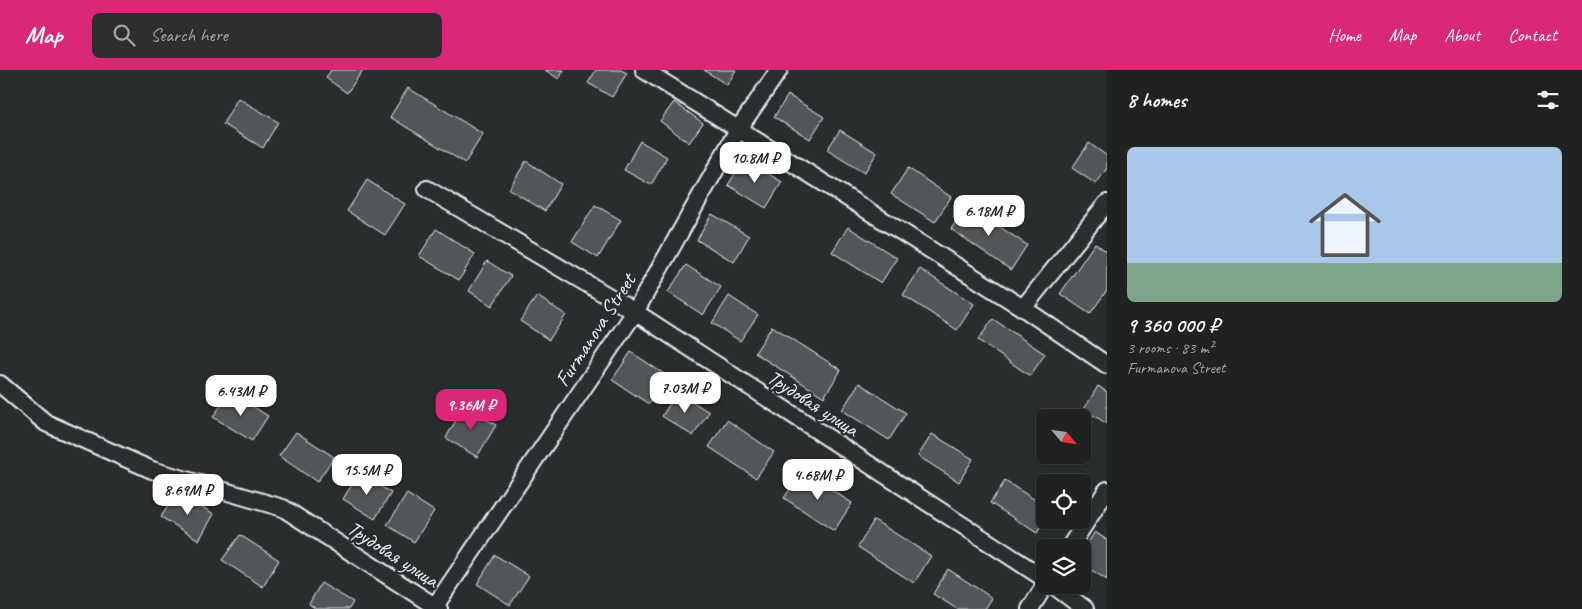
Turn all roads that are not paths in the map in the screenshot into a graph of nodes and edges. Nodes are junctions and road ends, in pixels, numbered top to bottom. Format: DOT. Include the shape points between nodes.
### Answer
graph roads {
  1 [pos="644,70"];
  2 [pos="779,70"];
  3 [pos="739,128"];
  4 [pos="427,189"];
  5 [pos="1107,203"];
  6 [pos="1024,308"];
  7 [pos="635,312"];
  8 [pos="1107,365"];
  9 [pos="0,384"];
  10 [pos="1107,490"];
  11 [pos="1075,539"];
  12 [pos="1036,573"];
  13 [pos="1039,594"];
  14 [pos="1065,594"];
  15 [pos="436,608"];
  16 [pos="1030,609"];
  17 [pos="1085,609"];
  1 -- 3 [label="street"];
  2 -- 3 [label="street, Furmanova Street"];
  3 -- 6 [label="street"];
  3 -- 7 [label="street, Furmanova Street"];
  4 -- 7 [label="street, Трудовая улица"];
  5 -- 6 [label="street"];
  6 -- 8 [label="street"];
  7 -- 12 [label="street, Трудовая улица"];
  7 -- 15 [label="street, Furmanova Street"];
  9 -- 15 [label="street, Трудовая улица" via="46,423 152,470 283,508"];
  10 -- 11 [label="street"];
  13 -- 16 [label="street"];
  14 -- 17 [label="street"];
}
